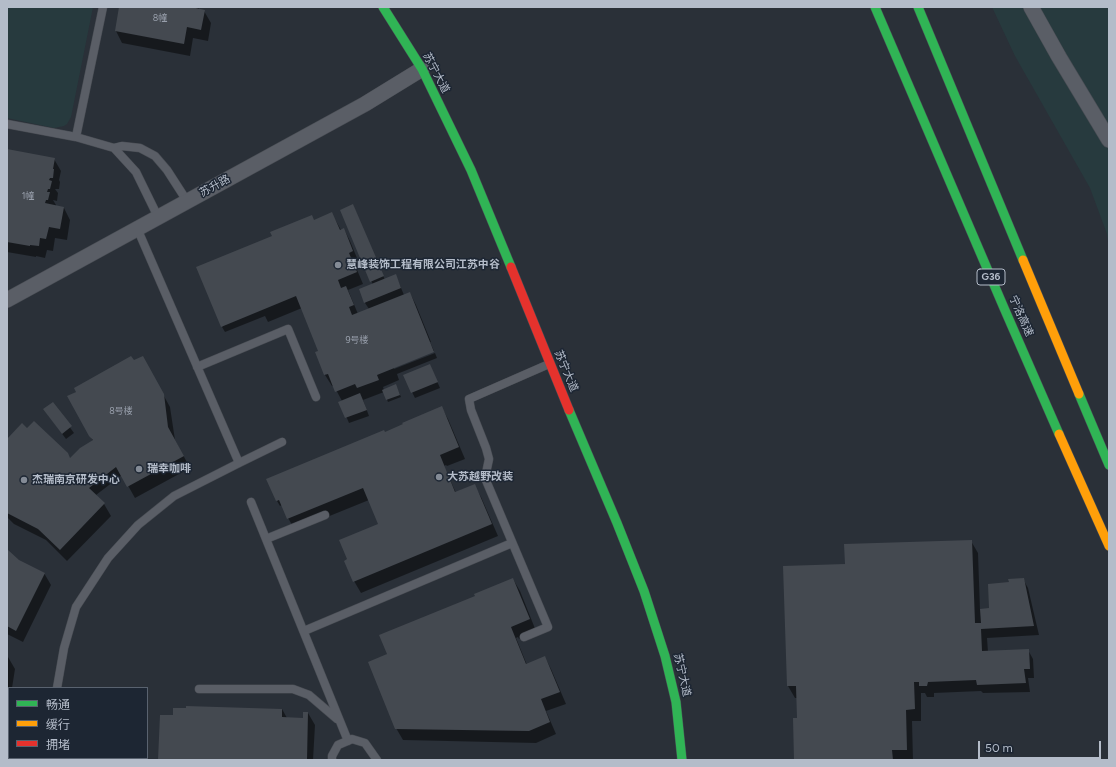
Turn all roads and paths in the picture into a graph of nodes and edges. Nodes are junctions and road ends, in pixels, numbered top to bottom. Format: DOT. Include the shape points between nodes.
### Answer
graph roads {
  1 [pos="103,7"];
  2 [pos="383,7"];
  3 [pos="875,7"];
  4 [pos="918,7"];
  5 [pos="1031,7"];
  6 [pos="422,69"];
  7 [pos="7,124"];
  8 [pos="76,137"];
  9 [pos="1109,140"];
  10 [pos="114,148"];
  11 [pos="186,201"];
  12 [pos="158,217"];
  13 [pos="137,228"];
  14 [pos="7,300"];
  15 [pos="550,364"];
  16 [pos="197,367"];
  17 [pos="316,397"];
  18 [pos="282,442"];
  19 [pos="239,463"];
  20 [pos="1109,465"];
  21 [pos="251,502"];
  22 [pos="324,516"];
  23 [pos="266,539"];
  24 [pos="512,543"];
  25 [pos="1109,546"];
  26 [pos="304,631"];
  27 [pos="524,637"];
  28 [pos="57,687"];
  29 [pos="199,688"];
  30 [pos="339,721"];
  31 [pos="348,741"];
  32 [pos="332,760"];
  33 [pos="377,760"];
  34 [pos="682,760"];
  1 -- 8 [label="lane"];
  2 -- 6 [label="main road, 苏宁大道"];
  3 -- 25 [label="main road, 宁洛高速 / G36"];
  4 -- 20 [label="main road"];
  5 -- 9 [label="street"];
  6 -- 11 [label="street, 苏升路" via="365,104"];
  6 -- 15 [label="main road, 苏宁大道" via="470,170"];
  7 -- 8 [label="lane"];
  8 -- 10 [label="lane"];
  10 -- 11 [label="lane" via="140,148 155,156"];
  10 -- 12 [label="lane" via="136,172"];
  11 -- 12 [label="street, 苏升路"];
  12 -- 13 [label="street, 苏升路"];
  13 -- 14 [label="street, 苏升路"];
  13 -- 16 [label="lane"];
  15 -- 24 [label="lane" via="469,398 486,448 488,459 485,478"];
  15 -- 34 [label="main road, 苏宁大道" via="644,591 665,656 676,702"];
  16 -- 17 [label="lane" via="288,329"];
  16 -- 19 [label="lane"];
  18 -- 19 [label="lane"];
  19 -- 28 [label="lane" via="174,496 138,525 108,558 76,607 64,648"];
  21 -- 23 [label="lane"];
  22 -- 23 [label="lane"];
  23 -- 26 [label="lane"];
  24 -- 26 [label="lane"];
  24 -- 27 [label="lane" via="548,627"];
  26 -- 30 [label="lane"];
  29 -- 30 [label="lane" via="293,689 309,695"];
  30 -- 31 [label="lane"];
  31 -- 32 [label="lane" via="338,745"];
  31 -- 33 [label="lane" via="352,739 365,743"];
}
